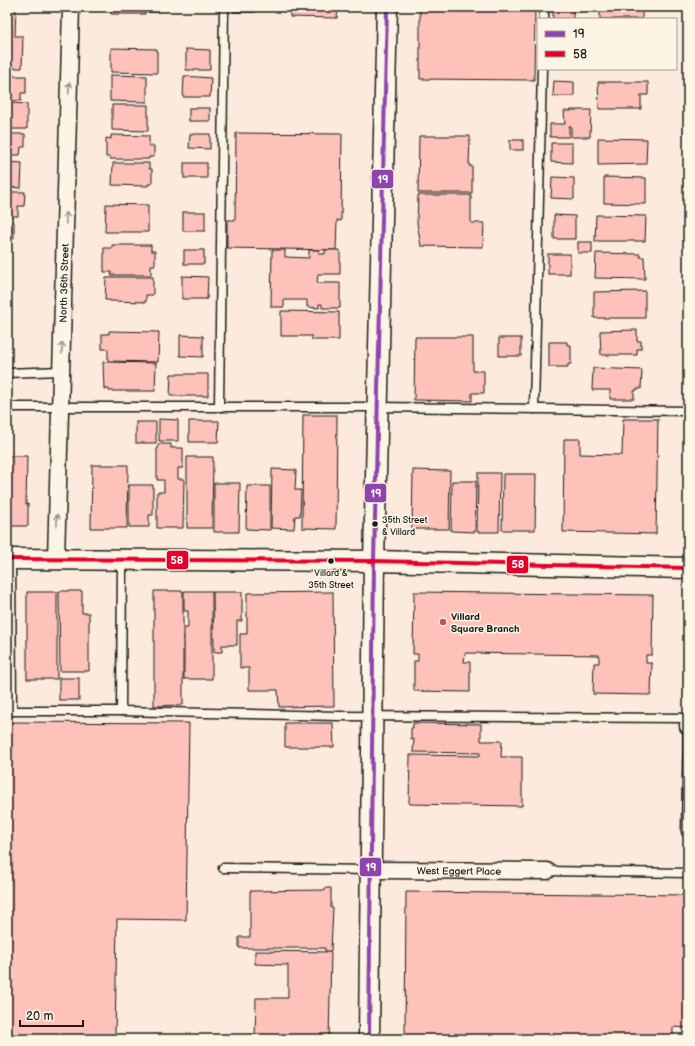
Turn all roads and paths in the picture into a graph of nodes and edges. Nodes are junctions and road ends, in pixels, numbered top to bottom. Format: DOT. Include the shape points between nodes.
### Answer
graph roads {
  1 [pos="71,7"];
  2 [pos="224,7"];
  3 [pos="387,7"];
  4 [pos="544,7"];
  5 [pos="544,18"];
  6 [pos="542,70"];
  7 [pos="61,372"];
  8 [pos="7,373"];
  9 [pos="60,406"];
  10 [pos="7,407"];
  11 [pos="220,407"];
  12 [pos="378,407"];
  13 [pos="534,410"];
  14 [pos="688,412"];
  15 [pos="9,559"];
  16 [pos="56,559"];
  17 [pos="122,559"];
  18 [pos="374,562"];
  19 [pos="688,568"];
  20 [pos="9,711"];
  21 [pos="121,711"];
  22 [pos="372,716"];
  23 [pos="688,718"];
  24 [pos="688,726"];
  25 [pos="686,832"];
  26 [pos="223,868"];
  27 [pos="370,870"];
  28 [pos="547,871"];
  29 [pos="688,873"];
  30 [pos="369,1039"];
  7 -- 1 [label="street, North 36th Street, one-way"];
  2 -- 11 [label="lane"];
  3 -- 12 [label="street"];
  4 -- 5 [label="lane"];
  6 -- 13 [label="lane"];
  7 -- 8 [label="lane"];
  7 -- 9 [label="street, North 36th Street"];
  9 -- 10 [label="lane"];
  9 -- 11 [label="lane"];
  16 -- 9 [label="street, North 36th Street, one-way"];
  11 -- 12 [label="lane"];
  12 -- 13 [label="lane"];
  12 -- 18 [label="street"];
  13 -- 14 [label="lane"];
  15 -- 16 [label="street"];
  15 -- 20 [label="lane"];
  16 -- 17 [label="street"];
  17 -- 18 [label="street"];
  17 -- 21 [label="lane"];
  18 -- 19 [label="street"];
  18 -- 22 [label="street"];
  20 -- 21 [label="lane"];
  21 -- 22 [label="lane"];
  22 -- 23 [label="lane"];
  22 -- 27 [label="street"];
  24 -- 25 [label="lane"];
  26 -- 27 [label="lane"];
  27 -- 28 [label="street, West Eggert Place"];
  27 -- 30 [label="street"];
  28 -- 29 [label="lane"];
}
